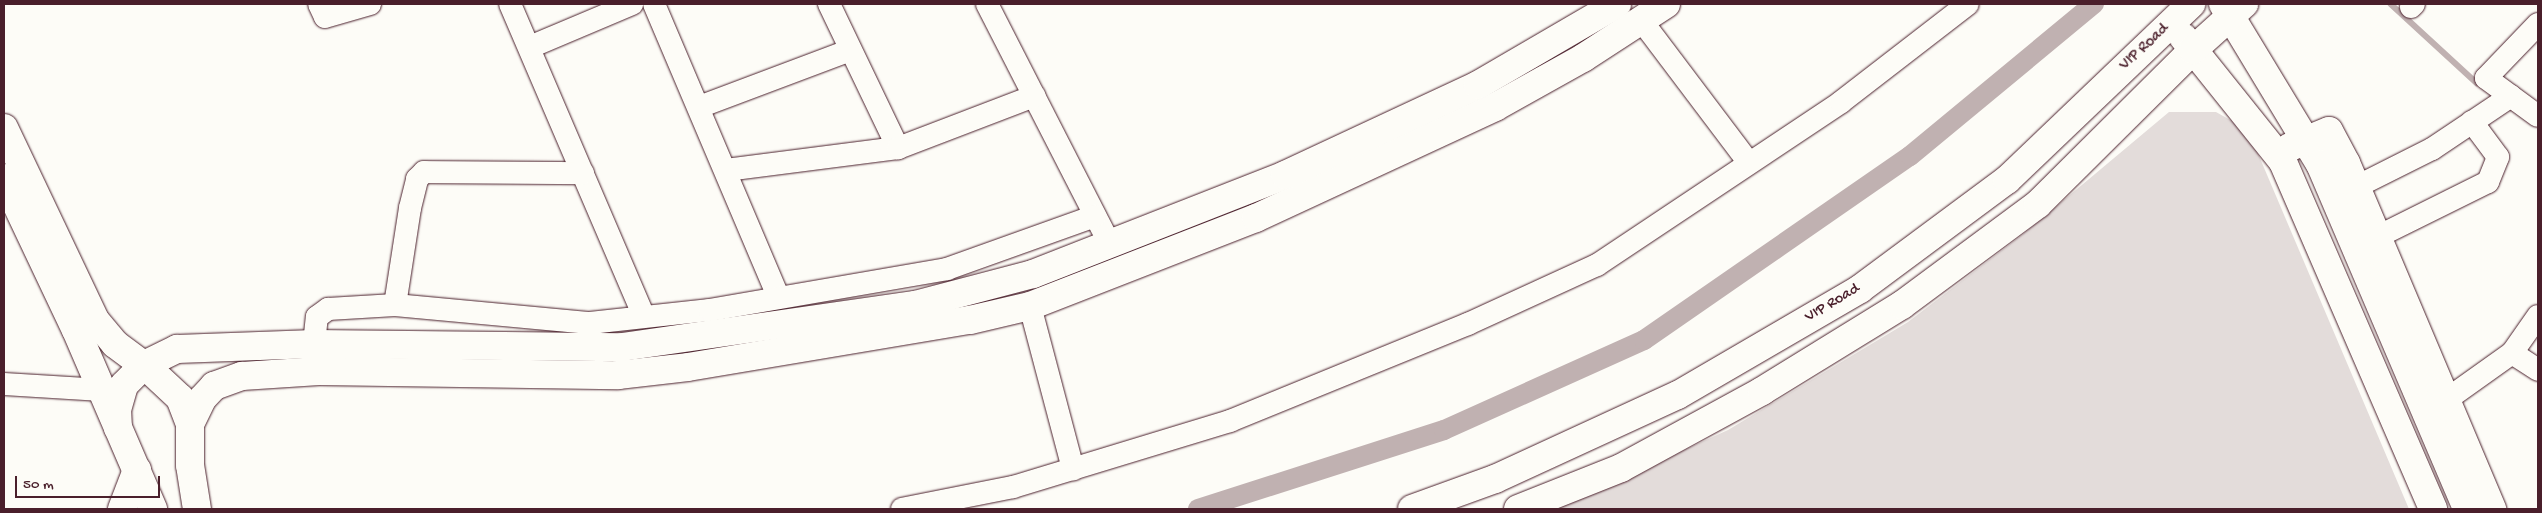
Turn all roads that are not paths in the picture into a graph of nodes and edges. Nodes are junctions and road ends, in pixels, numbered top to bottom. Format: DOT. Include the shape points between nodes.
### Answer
graph roads {
  1 [pos="319,4"];
  2 [pos="370,4"];
  3 [pos="510,4"];
  4 [pos="632,4"];
  5 [pos="654,4"];
  6 [pos="829,4"];
  7 [pos="987,4"];
  8 [pos="1617,4"];
  9 [pos="1666,4"];
  10 [pos="1968,4"];
  11 [pos="2233,8"];
  12 [pos="2182,13"];
  13 [pos="1641,20"];
  14 [pos="2538,24"];
  15 [pos="530,47"];
  16 [pos="851,50"];
  17 [pos="2193,50"];
  18 [pos="1034,96"];
  19 [pos="2511,96"];
  20 [pos="699,107"];
  21 [pos="2538,116"];
  22 [pos="2472,122"];
  23 [pos="4,128"];
  24 [pos="2305,139"];
  25 [pos="898,148"];
  26 [pos="2278,153"];
  27 [pos="1749,163"];
  28 [pos="726,170"];
  29 [pos="583,173"];
  30 [pos="4,178"];
  31 [pos="2356,186"];
  32 [pos="1095,216"];
  33 [pos="2377,237"];
  34 [pos="1110,244"];
  35 [pos="778,298"];
  36 [pos="395,305"];
  37 [pos="1030,306"];
  38 [pos="2538,316"];
  39 [pos="644,317"];
  40 [pos="314,344"];
  41 [pos="2512,354"];
  42 [pos="144,366"];
  43 [pos="2538,370"];
  44 [pos="4,384"];
  45 [pos="102,390"];
  46 [pos="2446,400"];
  47 [pos="190,424"];
  48 [pos="118,428"];
  49 [pos="1073,469"];
  50 [pos="137,470"];
  51 [pos="122,509"];
  52 [pos="153,509"];
  53 [pos="197,509"];
  54 [pos="902,509"];
  55 [pos="1412,509"];
  56 [pos="1518,509"];
  57 [pos="2433,509"];
  58 [pos="2467,509"];
  59 [pos="2492,509"];
  1 -- 2 [label="street" via="325,16"];
  3 -- 15 [label="street"];
  4 -- 15 [label="street"];
  5 -- 20 [label="street"];
  6 -- 16 [label="street"];
  7 -- 18 [label="street"];
  8 -- 34 [label="street" via="1478,85 1285,175"];
  9 -- 13 [label="street"];
  10 -- 27 [label="street" via="1841,102"];
  11 -- 17 [label="street"];
  11 -- 24 [label="street"];
  12 -- 17 [label="street"];
  12 -- 55 [label="street, VIP Road" via="2007,180 1860,289 1678,395 1495,479"];
  13 -- 27 [label="street"];
  13 -- 37 [label="street" via="1584,58 1495,107 1256,218"];
  14 -- 19 [label="street" via="2486,78"];
  15 -- 29 [label="street"];
  16 -- 20 [label="street"];
  16 -- 25 [label="street"];
  17 -- 26 [label="street"];
  17 -- 56 [label="street" via="2038,204 1902,305 1762,391 1621,468"];
  18 -- 25 [label="street"];
  18 -- 32 [label="street"];
  19 -- 21 [label="street"];
  19 -- 22 [label="street"];
  20 -- 28 [label="street"];
  22 -- 31 [label="street" via="2432,149"];
  22 -- 33 [label="street" via="2498,157 2488,182"];
  23 -- 42 [label="street" via="95,320 115,344"];
  24 -- 26 [label="street"];
  24 -- 31 [label="street" via="2329,131"];
  24 -- 58 [label="street" via="2320,164"];
  25 -- 28 [label="street"];
  26 -- 57 [label="street"];
  27 -- 49 [label="street" via="1597,265 1468,324 1230,421"];
  28 -- 35 [label="street"];
  29 -- 36 [label="street" via="424,172 417,179 410,208"];
  29 -- 39 [label="street"];
  30 -- 45 [label="street"];
  31 -- 33 [label="street"];
  32 -- 34 [label="street"];
  32 -- 35 [label="street" via="946,269"];
  33 -- 46 [label="street"];
  34 -- 40 [label="street" via="1033,274 915,305 622,347"];
  35 -- 39 [label="street"];
  36 -- 39 [label="street" via="590,323"];
  36 -- 40 [label="street" via="328,309 317,317"];
  37 -- 47 [label="street" via="970,320 688,367 618,375 319,371 242,376 214,386 202,399"];
  37 -- 49 [label="street"];
  38 -- 41 [label="street"];
  40 -- 42 [label="street" via="177,349"];
  41 -- 43 [label="street"];
  41 -- 46 [label="street"];
  42 -- 47 [label="street" via="180,398"];
  42 -- 48 [label="street" via="124,386 117,410"];
  44 -- 45 [label="street"];
  45 -- 48 [label="street"];
  46 -- 59 [label="street"];
  47 -- 53 [label="street" via="190,465"];
  48 -- 50 [label="street"];
  49 -- 54 [label="street" via="1013,487"];
  50 -- 51 [label="street"];
  50 -- 52 [label="street"];
}
